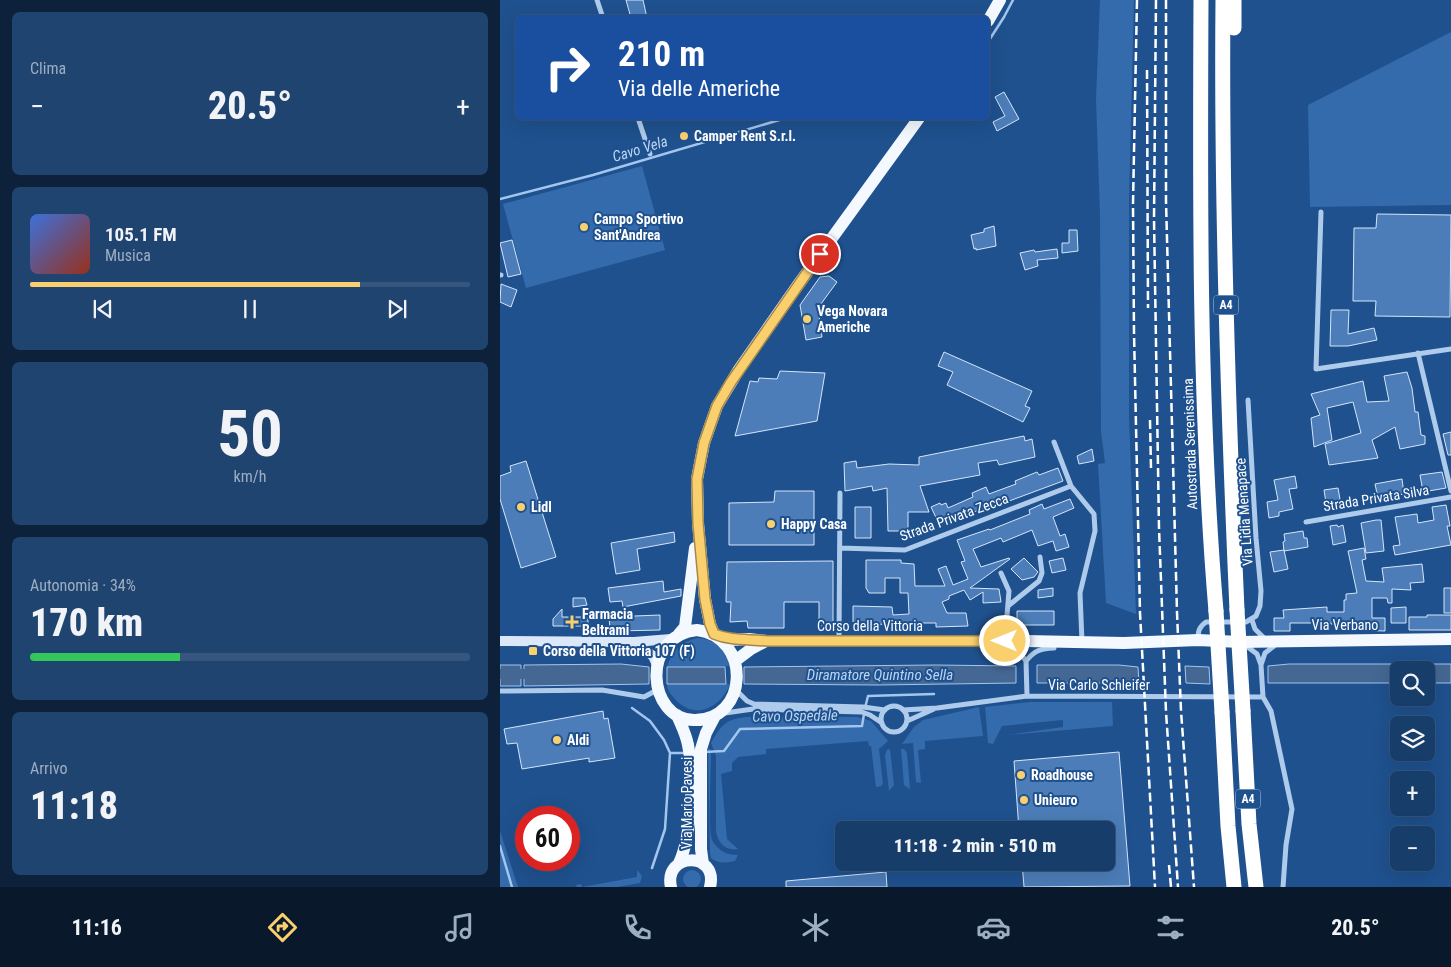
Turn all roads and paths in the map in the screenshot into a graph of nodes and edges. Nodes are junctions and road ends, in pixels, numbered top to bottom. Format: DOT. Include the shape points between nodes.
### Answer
graph roads {
  1 [pos="596,0"];
  2 [pos="1000,0"];
  3 [pos="1201,0"];
  4 [pos="1223,0"];
  5 [pos="1234,0"];
  6 [pos="602,15"];
  7 [pos="990,18"];
  8 [pos="1234,28"];
  9 [pos="639,120"];
  10 [pos="918,120"];
  11 [pos="650,154"];
  12 [pos="1320,212"];
  13 [pos="1235,317"];
  14 [pos="1451,349"];
  15 [pos="1418,354"];
  16 [pos="1228,386"];
  17 [pos="1248,400"];
  18 [pos="1054,442"];
  19 [pos="1071,486"];
  20 [pos="1451,491"];
  21 [pos="840,493"];
  22 [pos="1451,497"];
  23 [pos="1306,522"];
  24 [pos="698,523"];
  25 [pos="840,548"];
  26 [pos="1040,557"];
  27 [pos="1001,573"];
  28 [pos="1008,606"];
  29 [pos="1252,620"];
  30 [pos="715,634"];
  31 [pos="675,636"];
  32 [pos="1451,639"];
  33 [pos="1198,640"];
  34 [pos="1266,640"];
  35 [pos="1285,640"];
  36 [pos="500,641"];
  37 [pos="767,641"];
  38 [pos="839,641"];
  39 [pos="974,641"];
  40 [pos="1005,641"];
  41 [pos="634,642"];
  42 [pos="1079,642"];
  43 [pos="1240,642"];
  44 [pos="1026,661"];
  45 [pos="735,663"];
  46 [pos="657,665"];
  47 [pos="1261,665"];
  48 [pos="658,687"];
  49 [pos="736,687"];
  50 [pos="500,691"];
  51 [pos="1027,696"];
  52 [pos="1262,696"];
  53 [pos="937,708"];
  54 [pos="862,709"];
  55 [pos="885,710"];
  56 [pos="903,710"];
  57 [pos="869,711"];
  58 [pos="678,715"];
  59 [pos="717,715"];
  60 [pos="907,721"];
  61 [pos="882,723"];
  62 [pos="695,752"];
  63 [pos="679,863"];
  64 [pos="703,864"];
  65 [pos="671,887"];
  66 [pos="710,887"];
  67 [pos="1234,887"];
  68 [pos="1256,887"];
  69 [pos="1283,887"];
  1 -- 6 [label="street"];
  2 -- 7 [label="main road"];
  3 -- 67 [label="highway, Autostrada Serenissima / A4, bridge" via="1201,282 1208,514"];
  4 -- 16 [label="highway, A4"];
  5 -- 8 [label="highway"];
  9 -- 11 [label="street"];
  10 -- 24 [label="main road" via="798,285 717,406 704,443 697,479"];
  12 -- 15 [label="street" via="1316,370"];
  13 -- 16 [label="highway"];
  14 -- 15 [label="street"];
  15 -- 20 [label="street"];
  16 -- 68 [label="highway, A4, bridge" via="1236,610"];
  17 -- 29 [label="street, Via Lidia Menapace" via="1261,591 1260,606"];
  18 -- 19 [label="street"];
  19 -- 25 [label="street, Strada Privata Zecca" via="905,550"];
  19 -- 42 [label="street" via="1094,514 1096,531 1080,593"];
  21 -- 25 [label="street"];
  22 -- 23 [label="street, Strada Privata Silva"];
  24 -- 30 [label="main road" via="705,599"];
  24 -- 31 [label="main road" via="685,627"];
  25 -- 38 [label="street"];
  26 -- 28 [label="street" via="1042,573 1039,581"];
  27 -- 28 [label="street" via="1009,591"];
  28 -- 40 [label="street"];
  29 -- 33 [label="street" via="1206,622 1198,632"];
  29 -- 34 [label="street" via="1255,630"];
  30 -- 31 [label="main road" via="697,630"];
  30 -- 37 [label="main road, Corso della Vittoria" via="732,640"];
  30 -- 45 [label="main road" via="725,642"];
  31 -- 41 [label="main road"];
  31 -- 46 [label="main road" via="664,646"];
  32 -- 35 [label="main road, Via Verbano"];
  33 -- 42 [label="main road, Corso della Vittoria" via="1124,644"];
  33 -- 43 [label="main road, Corso della Vittoria"];
  34 -- 35 [label="main road, Via Verbano"];
  34 -- 43 [label="main road, Via Verbano"];
  35 -- 47 [label="street" via="1265,653"];
  36 -- 41 [label="main road"];
  37 -- 38 [label="main road, Corso della Vittoria"];
  37 -- 45 [label="main road, Corso della Vittoria" via="751,648"];
  38 -- 39 [label="main road, Corso della Vittoria"];
  39 -- 40 [label="main road, Corso della Vittoria"];
  39 -- 44 [label="street, Corso della Vittoria" via="988,648 1017,650"];
  40 -- 42 [label="main road, Corso della Vittoria"];
  41 -- 46 [label="main road" via="653,656"];
  42 -- 44 [label="street, Corso della Vittoria" via="1061,648 1040,649"];
  43 -- 47 [label="street" via="1257,654"];
  44 -- 51 [label="street"];
  45 -- 49 [label="main road"];
  46 -- 48 [label="main road"];
  47 -- 52 [label="street"];
  48 -- 50 [label="street" via="644,697 602,690"];
  48 -- 58 [label="main road" via="660,697"];
  49 -- 54 [label="street" via="747,701 754,704"];
  49 -- 59 [label="main road" via="727,707"];
  51 -- 52 [label="street, Via Carlo Schleifer"];
  51 -- 53 [label="street, Via Carlo Schleifer"];
  52 -- 69 [label="street" via="1271,711 1292,810"];
  53 -- 56 [label="street"];
  53 -- 60 [label="street"];
  54 -- 57 [label="street"];
  54 -- 59 [label="street" via="753,709"];
  55 -- 56 [label="street" via="892,707"];
  55 -- 57 [label="street"];
  55 -- 61 [label="street"];
  56 -- 60 [label="street"];
  57 -- 61 [label="street"];
  58 -- 59 [label="main road" via="693,720"];
  58 -- 62 [label="main road, Via Mario Pavesi"];
  59 -- 62 [label="main road, Via Mario Pavesi"];
  60 -- 61 [label="street" via="903,729 896,732 888,731"];
  62 -- 63 [label="main road, Via Mario Pavesi" via="689,823"];
  62 -- 64 [label="main road, Via Mario Pavesi"];
  63 -- 64 [label="main road" via="691,860"];
  63 -- 65 [label="main road, Via Mario Pavesi" via="670,878"];
  64 -- 66 [label="main road, Via Mario Pavesi" via="711,874"];
}
